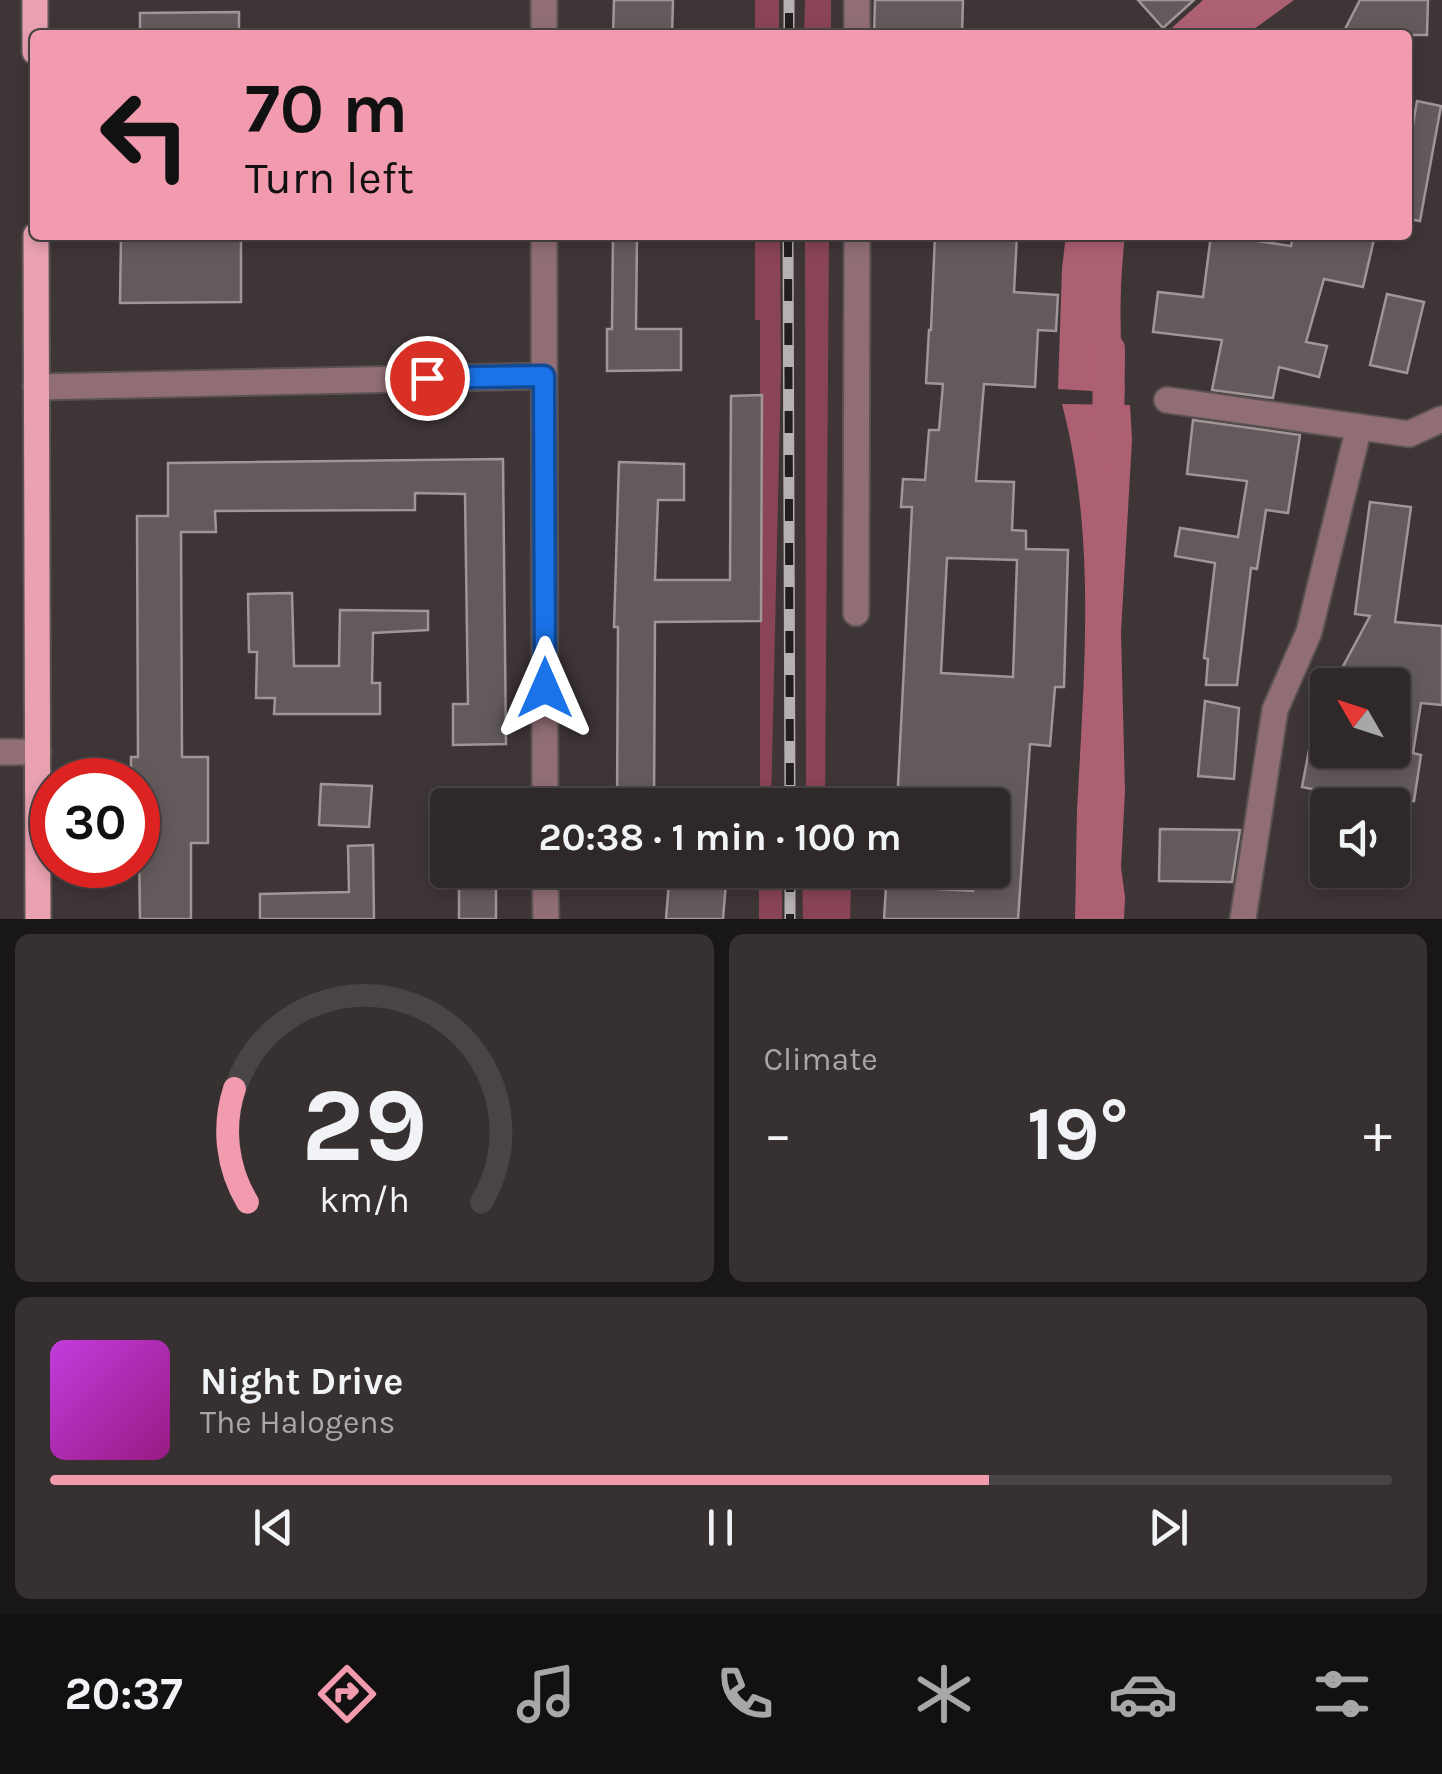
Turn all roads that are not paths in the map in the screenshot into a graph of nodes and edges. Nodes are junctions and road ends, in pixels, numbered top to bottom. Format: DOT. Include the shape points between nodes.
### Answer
graph roads {
  1 [pos="35,0"];
  2 [pos="544,0"];
  3 [pos="857,0"];
  4 [pos="35,30"];
  5 [pos="544,30"];
  6 [pos="857,30"];
  7 [pos="36,240"];
  8 [pos="544,240"];
  9 [pos="857,240"];
  10 [pos="544,376"];
  11 [pos="36,386"];
  12 [pos="1168,400"];
  13 [pos="1442,419"];
  14 [pos="1359,427"];
  15 [pos="856,613"];
  16 [pos="0,752"];
  17 [pos="38,752"];
  18 [pos="545,788"];
  19 [pos="546,888"];
  20 [pos="38,919"];
  21 [pos="546,919"];
  22 [pos="1243,919"];
  1 -- 4 [label="main road"];
  2 -- 5 [label="street"];
  3 -- 6 [label="street"];
  7 -- 11 [label="main road"];
  8 -- 10 [label="street"];
  9 -- 15 [label="street"];
  10 -- 11 [label="street"];
  10 -- 18 [label="street"];
  11 -- 17 [label="main road"];
  12 -- 14 [label="street"];
  13 -- 14 [label="street" via="1409,434"];
  14 -- 22 [label="street" via="1309,632 1274,710"];
  16 -- 17 [label="street"];
  17 -- 20 [label="main road"];
  19 -- 21 [label="street"];
}
